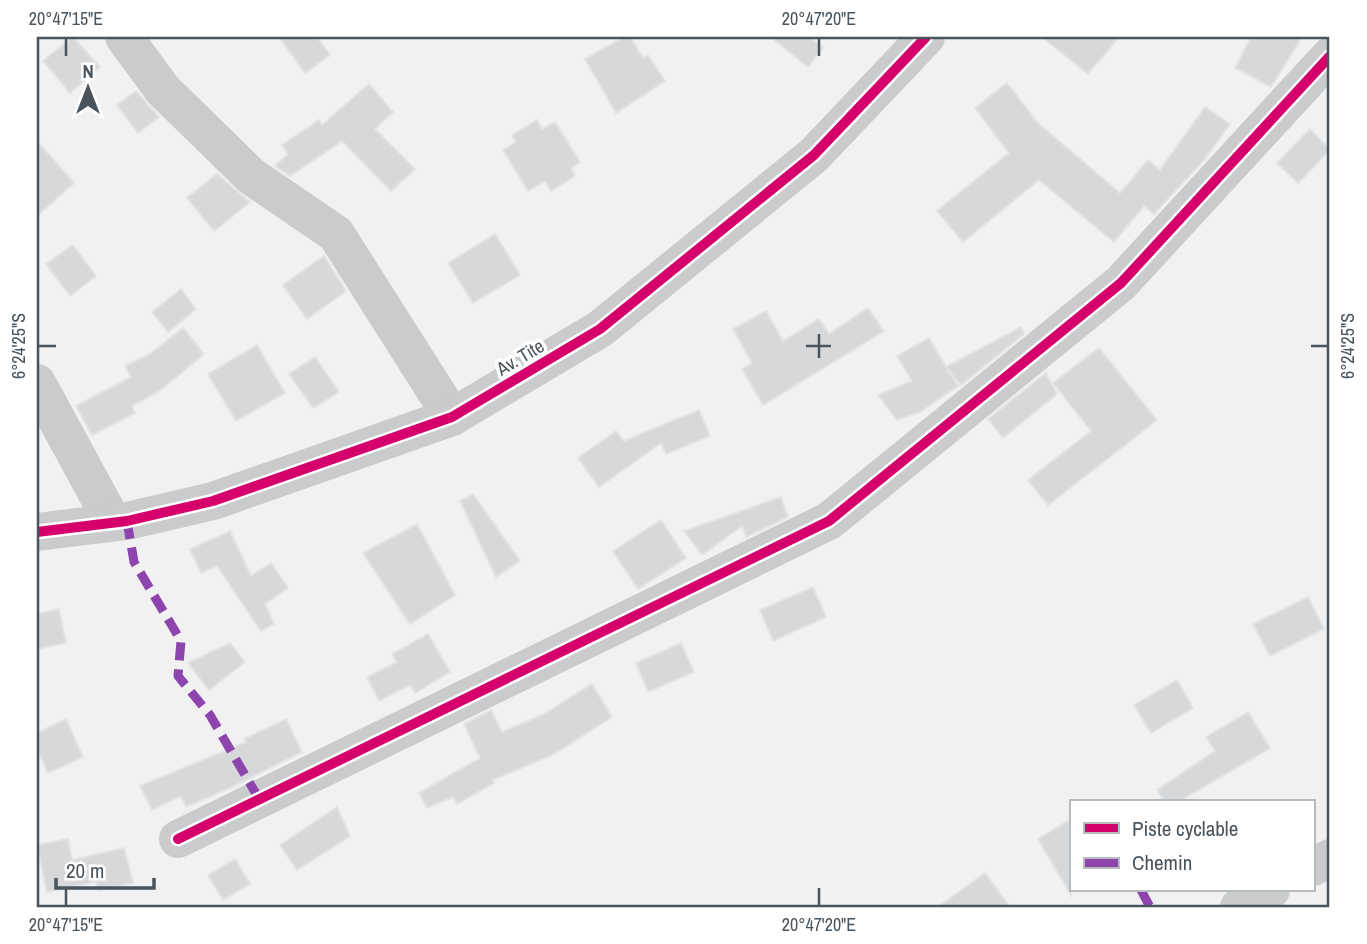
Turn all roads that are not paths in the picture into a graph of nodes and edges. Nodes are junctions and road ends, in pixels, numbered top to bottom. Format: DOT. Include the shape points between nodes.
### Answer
graph roads {
  1 [pos="124,37"];
  2 [pos="926,37"];
  3 [pos="1330,56"];
  4 [pos="37,383"];
  5 [pos="452,417"];
  6 [pos="112,520"];
  7 [pos="37,532"];
  8 [pos="178,839"];
  9 [pos="1330,858"];
  10 [pos="1314,866"];
  11 [pos="1267,892"];
  12 [pos="1239,907"];
  1 -- 5 [label="street" via="163,90 251,176 335,234"];
  2 -- 5 [label="street, Av. Tite" via="814,155 600,329"];
  3 -- 8 [label="street" via="1121,283 829,521"];
  4 -- 6 [label="street"];
  5 -- 6 [label="street, Av. Tite" via="213,501 127,521"];
  6 -- 7 [label="street, Av. Tite"];
  9 -- 10 [label="street"];
  11 -- 12 [label="street"];
}
